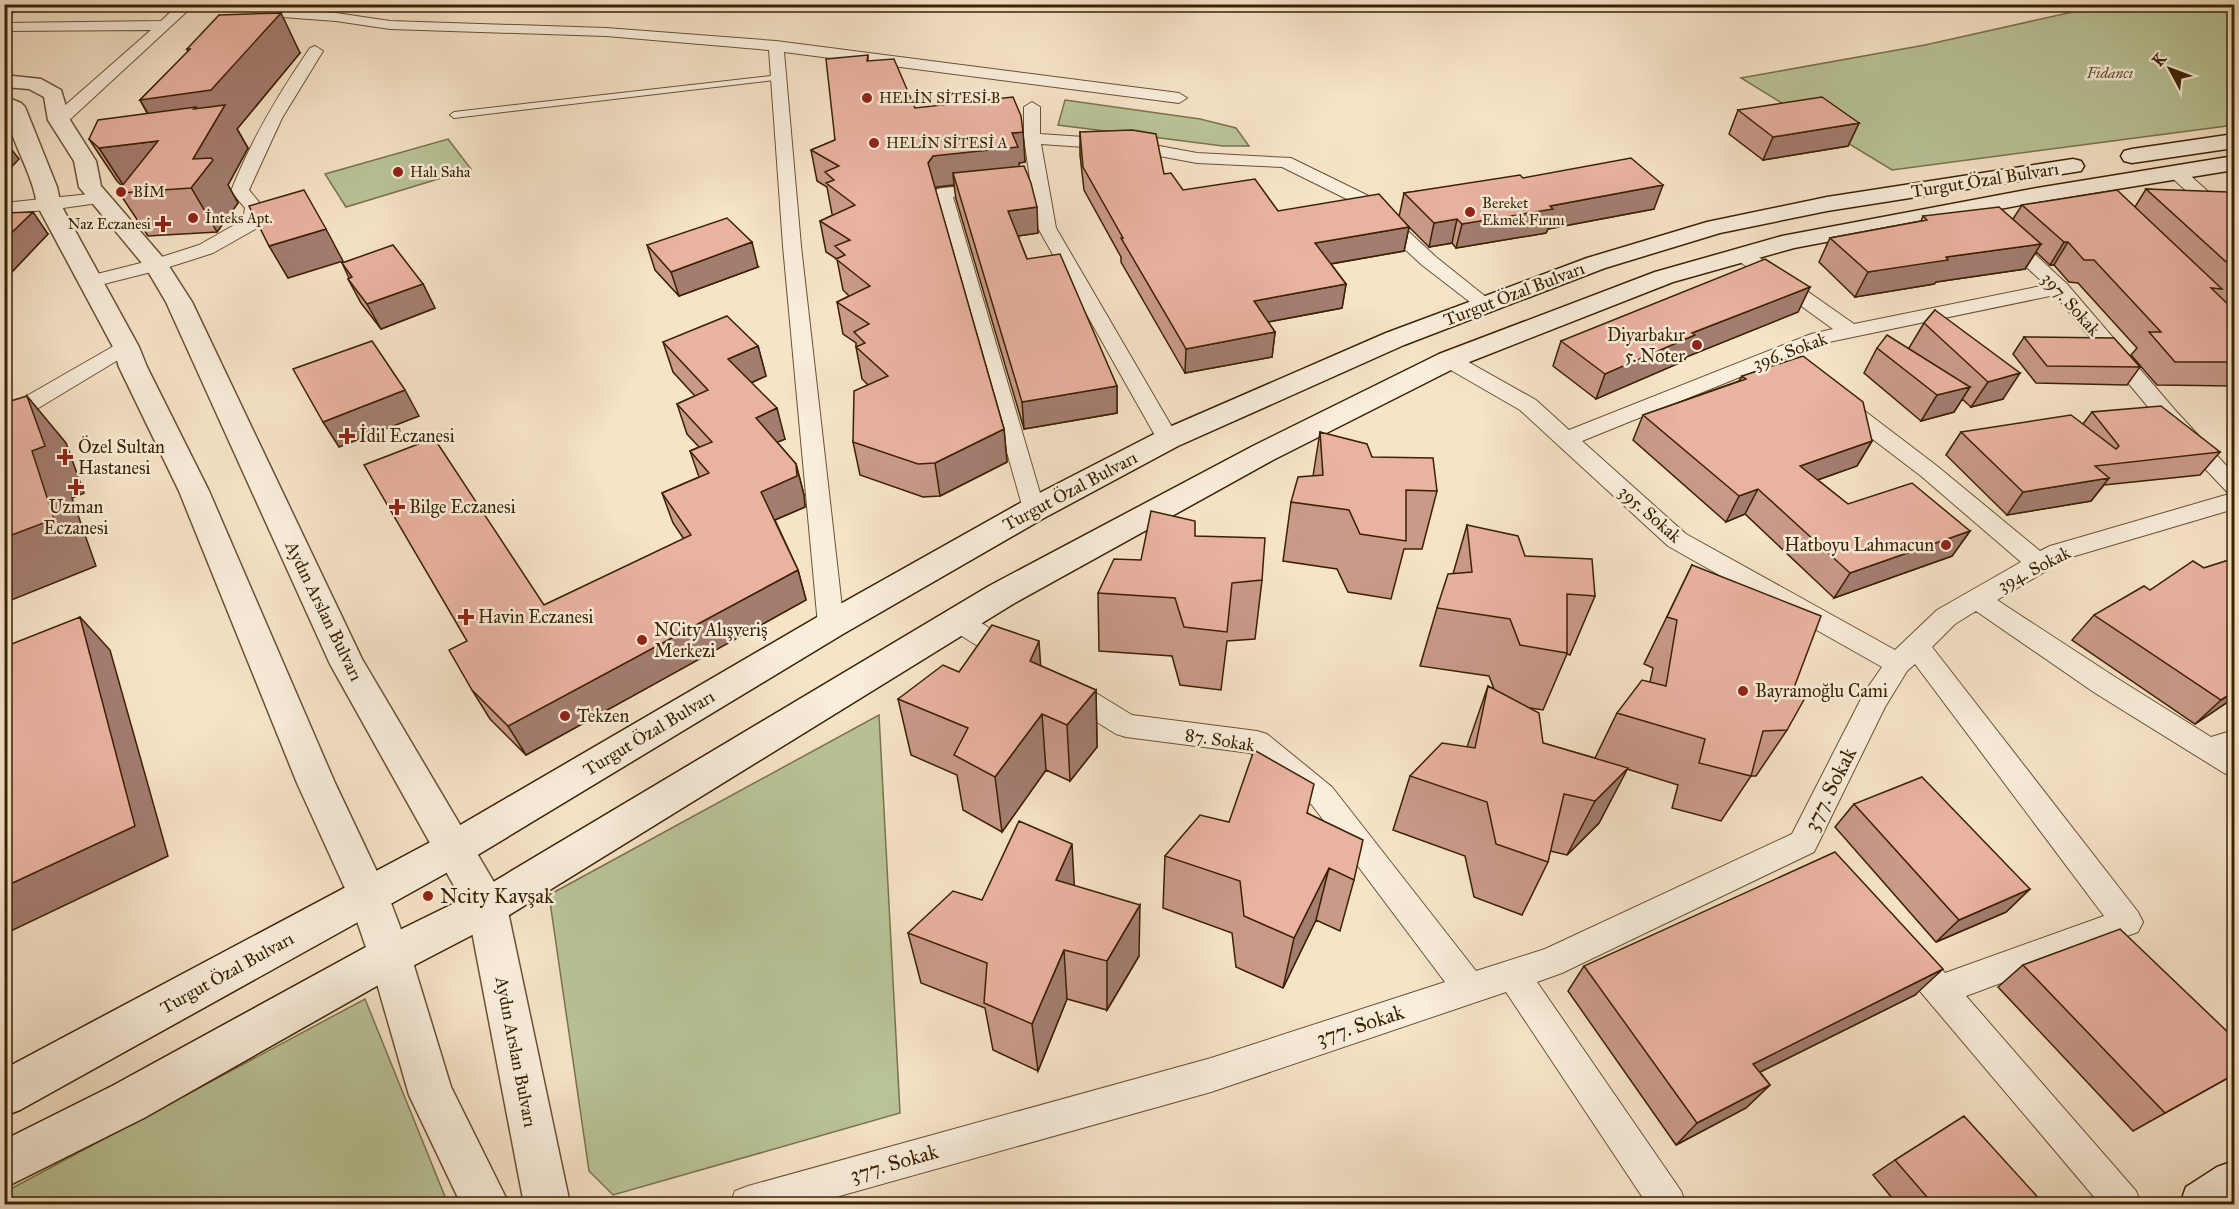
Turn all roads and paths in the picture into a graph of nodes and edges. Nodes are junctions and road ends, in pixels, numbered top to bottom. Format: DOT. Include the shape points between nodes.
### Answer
graph roads {
  1 [pos="15,4"];
  2 [pos="188,4"];
  3 [pos="4,13"];
  4 [pos="260,13"];
  5 [pos="162,25"];
  6 [pos="4,27"];
  7 [pos="776,46"];
  8 [pos="315,51"];
  9 [pos="778,77"];
  10 [pos="4,81"];
  11 [pos="1179,98"];
  12 [pos="4,102"];
  13 [pos="1032,108"];
  14 [pos="454,115"];
  15 [pos="59,120"];
  16 [pos="262,135"];
  17 [pos="239,138"];
  18 [pos="1032,138"];
  19 [pos="2235,141"];
  20 [pos="2235,163"];
  21 [pos="2176,172"];
  22 [pos="1039,183"];
  23 [pos="47,196"];
  24 [pos="99,198"];
  25 [pos="4,207"];
  26 [pos="1973,207"];
  27 [pos="2235,224"];
  28 [pos="1743,255"];
  29 [pos="156,266"];
  30 [pos="92,281"];
  31 [pos="2060,288"];
  32 [pos="1486,305"];
  33 [pos="1850,331"];
  34 [pos="126,347"];
  35 [pos="1449,360"];
  36 [pos="1822,389"];
  37 [pos="4,419"];
  38 [pos="1168,439"];
  39 [pos="1566,439"];
  40 [pos="2235,488"];
  41 [pos="2235,501"];
  42 [pos="1033,510"];
  43 [pos="2039,564"];
  44 [pos="1977,599"];
  45 [pos="958,621"];
  46 [pos="831,625"];
  47 [pos="1907,655"];
  48 [pos="1874,701"];
  49 [pos="2222,745"];
  50 [pos="2235,765"];
  51 [pos="1803,843"];
  52 [pos="452,850"];
  53 [pos="1827,869"];
  54 [pos="368,896"];
  55 [pos="487,907"];
  56 [pos="1908,955"];
  57 [pos="390,956"];
  58 [pos="1513,974"];
  59 [pos="1470,989"];
  60 [pos="1940,990"];
  61 [pos="4,1094"];
  62 [pos="4,1165"];
  63 [pos="2235,1184"];
  64 [pos="486,1204"];
  65 [pos="548,1204"];
  66 [pos="748,1204"];
  67 [pos="1668,1204"];
  68 [pos="2123,1204"];
  69 [pos="2202,1204"];
  1 -- 3 [label="street"];
  2 -- 5 [label="street"];
  4 -- 7 [label="street" via="390,25 606,32"];
  5 -- 6 [label="street"];
  5 -- 15 [label="street"];
  7 -- 9 [label="street"];
  7 -- 11 [label="street"];
  8 -- 16 [label="street"];
  9 -- 14 [label="lane"];
  9 -- 46 [label="street"];
  10 -- 15 [label="main road, Aydın Arslan Bulvarı" via="34,83 54,94"];
  12 -- 23 [label="main road" via="14,107"];
  13 -- 18 [label="street"];
  15 -- 24 [label="main road, Aydın Arslan Bulvarı" via="95,159 90,187"];
  16 -- 17 [label="street"];
  16 -- 29 [label="street" via="240,190 254,207 252,223 207,249"];
  18 -- 22 [label="street"];
  18 -- 32 [label="street" via="1127,146 1197,158 1285,162 1378,208 1429,261"];
  19 -- 32 [label="main road, Turgut Özal Bulvarı" via="1827,204 1714,227 1596,263"];
  20 -- 21 [label="main road, Turgut Özal Bulvarı"];
  21 -- 26 [label="main road, Turgut Özal Bulvarı" via="2097,195"];
  21 -- 27 [label="street"];
  22 -- 38 [label="street" via="1047,228"];
  22 -- 42 [label="street" via="943,193"];
  23 -- 24 [label="street"];
  23 -- 25 [label="street"];
  23 -- 30 [label="main road"];
  24 -- 29 [label="main road, Aydın Arslan Bulvarı"];
  26 -- 28 [label="main road, Turgut Özal Bulvarı" via="1791,241"];
  26 -- 31 [label="street, 397. Sokak"];
  28 -- 33 [label="street"];
  28 -- 35 [label="main road, Turgut Özal Bulvarı" via="1664,277"];
  29 -- 30 [label="street"];
  29 -- 52 [label="main road, Aydın Arslan Bulvarı" via="179,302 347,664"];
  30 -- 34 [label="main road"];
  31 -- 33 [label="street, 396. Sokak"];
  31 -- 40 [label="street, 397. Sokak" via="2167,415"];
  32 -- 38 [label="main road, Turgut Özal Bulvarı" via="1395,339"];
  33 -- 39 [label="street, 396. Sokak" via="1818,338 1786,362"];
  34 -- 37 [label="street"];
  34 -- 54 [label="main road" via="194,491 316,783"];
  35 -- 39 [label="street, 395. Sokak" via="1528,405"];
  35 -- 45 [label="main road, Turgut Özal Bulvarı" via="1263,453"];
  36 -- 43 [label="street" via="1929,471"];
  38 -- 42 [label="main road, Turgut Özal Bulvarı"];
  39 -- 47 [label="street, 395. Sokak" via="1677,540"];
  41 -- 43 [label="street, 394. Sokak" via="2059,552"];
  42 -- 46 [label="main road, Turgut Özal Bulvarı"];
  43 -- 44 [label="street, 394. Sokak"];
  44 -- 47 [label="street, 394. Sokak" via="1946,617"];
  44 -- 49 [label="street" via="2105,685"];
  45 -- 55 [label="main road, Turgut Özal Bulvarı"];
  45 -- 59 [label="street, 87. Sokak" via="1126,726 1257,742 1322,796"];
  46 -- 52 [label="main road, Turgut Özal Bulvarı"];
  47 -- 48 [label="street, 394. Sokak"];
  47 -- 60 [label="street" via="2127,922"];
  48 -- 51 [label="street, 377. Sokak"];
  49 -- 50 [label="street"];
  51 -- 53 [label="street"];
  51 -- 58 [label="street, 377. Sokak" via="1551,962"];
  52 -- 54 [label="main road, Turgut Özal Bulvarı"];
  52 -- 55 [label="main road, Aydın Arslan Bulvarı"];
  54 -- 57 [label="main road"];
  54 -- 61 [label="main road, Turgut Özal Bulvarı"];
  55 -- 57 [label="main road, Turgut Özal Bulvarı"];
  55 -- 65 [label="main road, Aydın Arslan Bulvarı"];
  56 -- 60 [label="street"];
  57 -- 62 [label="main road" via="128,1102"];
  57 -- 64 [label="main road" via="431,1095"];
  58 -- 59 [label="street, 377. Sokak"];
  58 -- 67 [label="street"];
  59 -- 66 [label="street, 377. Sokak" via="1211,1075"];
  60 -- 68 [label="street"];
  63 -- 69 [label="main road"];
}
